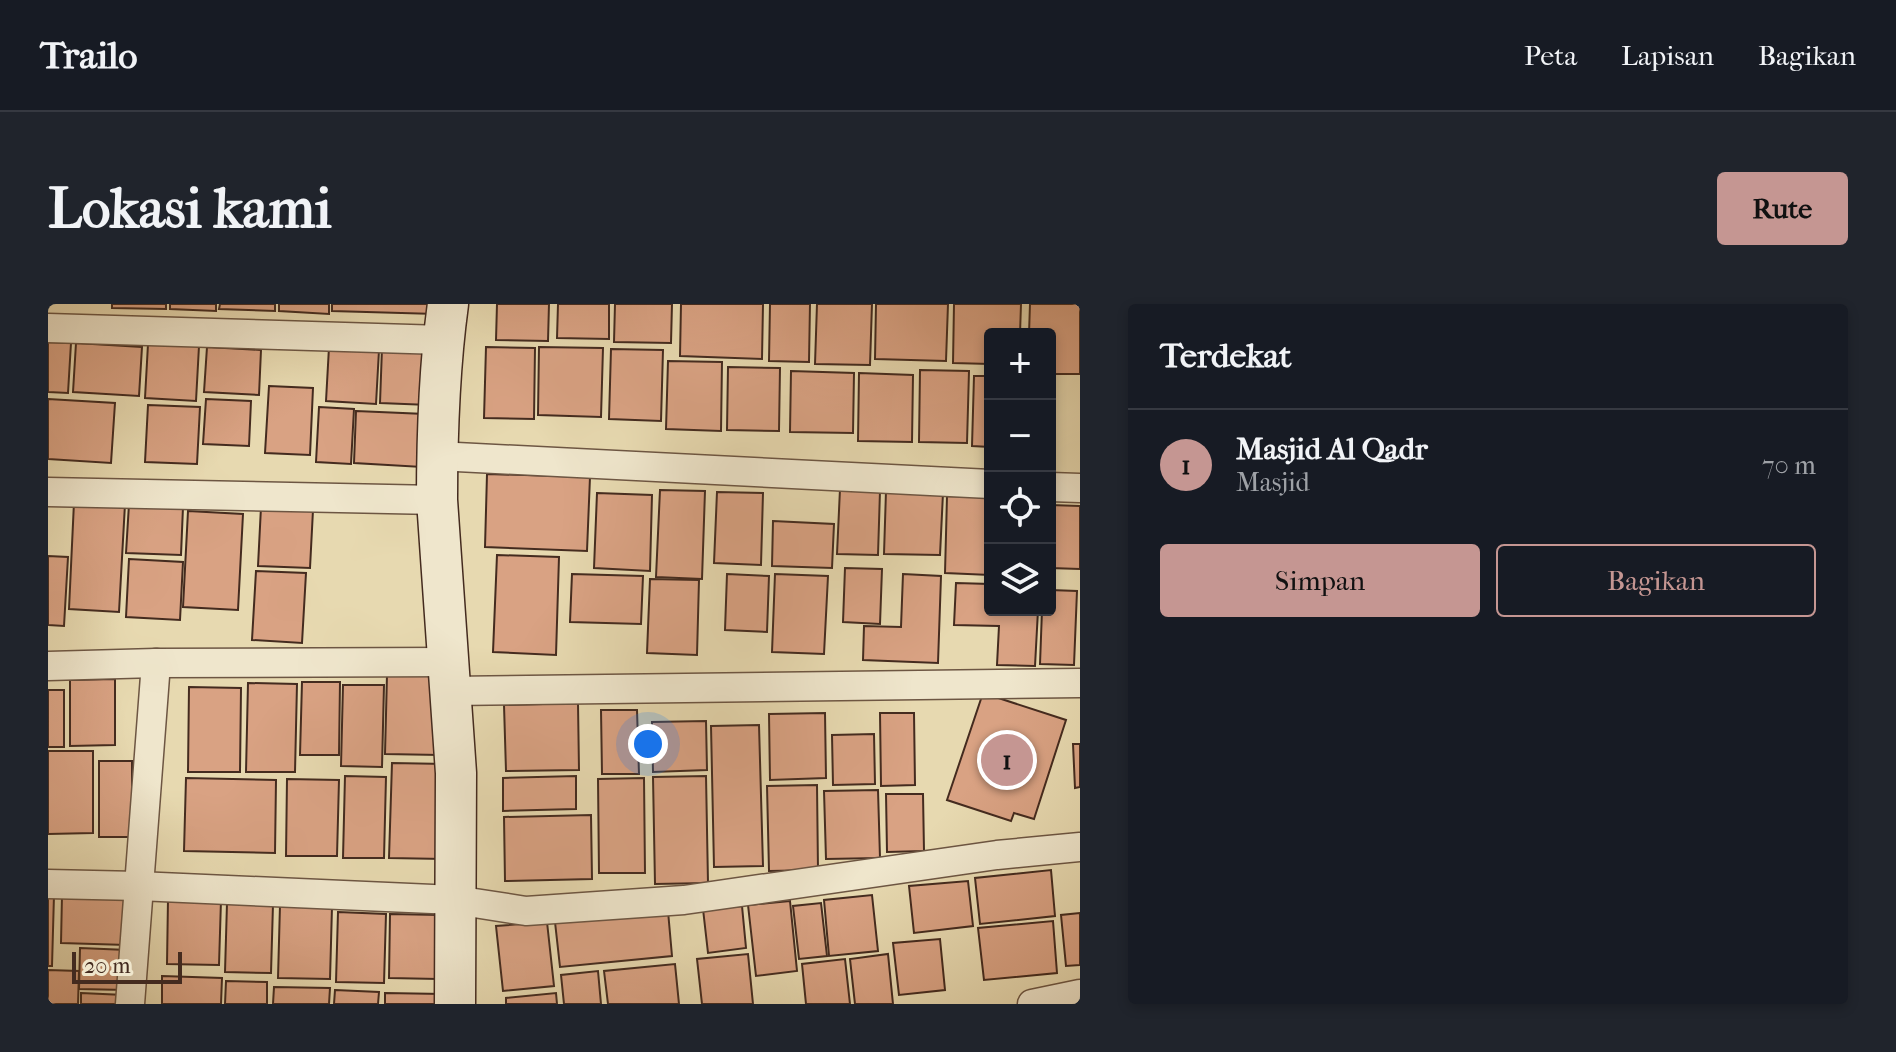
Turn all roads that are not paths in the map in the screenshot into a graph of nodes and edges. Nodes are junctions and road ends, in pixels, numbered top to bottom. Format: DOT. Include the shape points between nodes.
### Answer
graph roads {
  1 [pos="446,322"];
  2 [pos="48,328"];
  3 [pos="437,456"];
  4 [pos="984,484"];
  5 [pos="1056,487"];
  6 [pos="1080,488"];
  7 [pos="48,492"];
  8 [pos="437,500"];
  9 [pos="156,663"];
  10 [pos="48,666"];
  11 [pos="450,676"];
  12 [pos="1080,683"];
  13 [pos="1080,847"];
  14 [pos="48,884"];
  15 [pos="138,886"];
  16 [pos="455,900"];
  17 [pos="1080,994"];
  18 [pos="130,1004"];
  19 [pos="455,1004"];
  20 [pos="1032,1004"];
  1 -- 2 [label="street"];
  1 -- 3 [label="street"];
  3 -- 4 [label="street"];
  3 -- 8 [label="street"];
  5 -- 6 [label="street"];
  7 -- 8 [label="street"];
  8 -- 11 [label="street"];
  9 -- 10 [label="street"];
  9 -- 11 [label="street"];
  9 -- 15 [label="street"];
  11 -- 12 [label="street"];
  11 -- 16 [label="street"];
  13 -- 16 [label="street" via="684,900 526,911"];
  14 -- 15 [label="street"];
  15 -- 16 [label="street"];
  15 -- 18 [label="street"];
  16 -- 19 [label="street"];
  17 -- 20 [label="street"];
}
